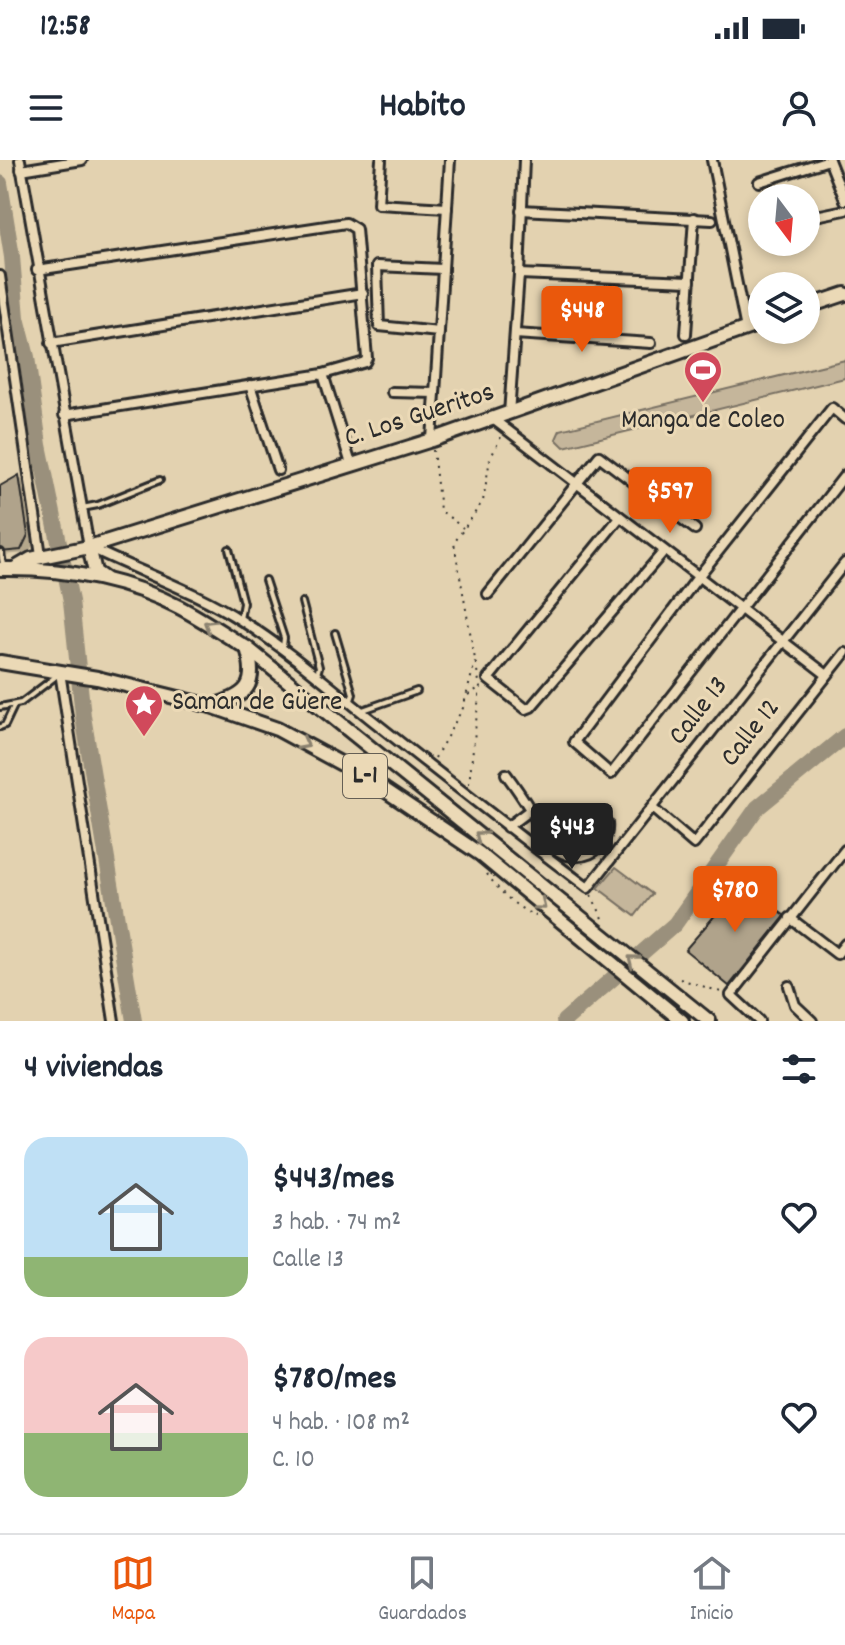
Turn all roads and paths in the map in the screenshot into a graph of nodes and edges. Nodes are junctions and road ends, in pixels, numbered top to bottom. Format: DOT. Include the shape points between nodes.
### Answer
graph roads {
  1 [pos="82,160"];
  2 [pos="381,160"];
  3 [pos="450,160"];
  4 [pos="524,160"];
  5 [pos="712,160"];
  6 [pos="829,160"];
  7 [pos="20,165"];
  8 [pos="759,182"];
  9 [pos="845,200"];
  10 [pos="447,208"];
  11 [pos="521,210"];
  12 [pos="845,210"];
  13 [pos="820,215"];
  14 [pos="694,218"];
  15 [pos="712,220"];
  16 [pos="443,269"];
  17 [pos="37,270"];
  18 [pos="519,274"];
  19 [pos="0,276"];
  20 [pos="690,281"];
  21 [pos="363,293"];
  22 [pos="845,294"];
  23 [pos="820,302"];
  24 [pos="746,329"];
  25 [pos="439,332"];
  26 [pos="515,334"];
  27 [pos="686,334"];
  28 [pos="51,343"];
  29 [pos="651,343"];
  30 [pos="323,374"];
  31 [pos="250,385"];
  32 [pos="392,392"];
  33 [pos="435,393"];
  34 [pos="509,414"];
  35 [pos="64,415"];
  36 [pos="493,419"];
  37 [pos="845,419"];
  38 [pos="506,429"];
  39 [pos="432,440"];
  40 [pos="351,464"];
  41 [pos="278,470"];
  42 [pos="845,475"];
  43 [pos="160,480"];
  44 [pos="576,483"];
  45 [pos="80,508"];
  46 [pos="620,517"];
  47 [pos="464,528"];
  48 [pos="695,529"];
  49 [pos="83,548"];
  50 [pos="229,549"];
  51 [pos="664,551"];
  52 [pos="1,552"];
  53 [pos="45,556"];
  54 [pos="845,563"];
  55 [pos="6,569"];
  56 [pos="698,577"];
  57 [pos="265,580"];
  58 [pos="107,581"];
  59 [pos="488,594"];
  60 [pos="302,602"];
  61 [pos="740,607"];
  62 [pos="240,619"];
  63 [pos="335,633"];
  64 [pos="783,642"];
  65 [pos="247,648"];
  66 [pos="283,649"];
  67 [pos="845,653"];
  68 [pos="475,661"];
  69 [pos="0,662"];
  70 [pos="66,673"];
  71 [pos="827,675"];
  72 [pos="317,676"];
  73 [pos="480,687"];
  74 [pos="417,691"];
  75 [pos="466,696"];
  76 [pos="351,703"];
  77 [pos="14,706"];
  78 [pos="211,706"];
  79 [pos="0,707"];
  80 [pos="360,711"];
  81 [pos="0,727"];
  82 [pos="430,766"];
  83 [pos="506,774"];
  84 [pos="468,796"];
  85 [pos="652,808"];
  86 [pos="530,810"];
  87 [pos="607,823"];
  88 [pos="507,827"];
  89 [pos="845,850"];
  90 [pos="479,864"];
  91 [pos="588,888"];
  92 [pos="790,918"];
  93 [pos="545,919"];
  94 [pos="606,923"];
  95 [pos="845,944"];
  96 [pos="680,979"];
  97 [pos="789,986"];
  98 [pos="734,997"];
  99 [pos="114,1021"];
  100 [pos="682,1021"];
  101 [pos="709,1021"];
  102 [pos="759,1021"];
  103 [pos="812,1021"];
  1 -- 7 [label="street"];
  2 -- 10 [label="street" via="378,204"];
  3 -- 10 [label="street"];
  4 -- 11 [label="street"];
  5 -- 24 [label="street"];
  6 -- 8 [label="street"];
  6 -- 9 [label="street"];
  7 -- 17 [label="street"];
  10 -- 16 [label="street"];
  11 -- 14 [label="street"];
  11 -- 18 [label="street"];
  12 -- 13 [label="street"];
  14 -- 15 [label="street"];
  14 -- 20 [label="street"];
  16 -- 25 [label="street"];
  16 -- 25 [label="street" via="377,266 379,326"];
  17 -- 21 [label="street" via="346,223 356,229"];
  17 -- 28 [label="street"];
  18 -- 20 [label="street"];
  18 -- 26 [label="street"];
  19 -- 53 [label="street"];
  20 -- 27 [label="street"];
  21 -- 28 [label="street"];
  21 -- 30 [label="street" via="367,358"];
  22 -- 23 [label="main road"];
  24 -- 34 [label="main road, C. Los Gueritos"];
  25 -- 33 [label="street"];
  26 -- 29 [label="street"];
  26 -- 34 [label="street"];
  28 -- 35 [label="street"];
  30 -- 31 [label="street"];
  30 -- 40 [label="street"];
  31 -- 35 [label="street"];
  31 -- 41 [label="street"];
  32 -- 33 [label="street"];
  33 -- 39 [label="street"];
  34 -- 36 [label="main road, C. Los Gueritos"];
  35 -- 45 [label="street"];
  36 -- 38 [label="street"];
  36 -- 39 [label="main road, C. Los Gueritos"];
  37 -- 56 [label="street" via="832,408"];
  38 -- 44 [label="street"];
  38 -- 47 [label="path" via="490,459 483,501"];
  39 -- 40 [label="main road, C. Los Gueritos"];
  39 -- 47 [label="path" via="440,510"];
  40 -- 49 [label="main road, C. Los Gueritos"];
  42 -- 61 [label="street"];
  43 -- 45 [label="lane"];
  44 -- 46 [label="street"];
  44 -- 48 [label="street" via="596,458 603,458"];
  44 -- 59 [label="street"];
  45 -- 49 [label="street"];
  46 -- 51 [label="street"];
  46 -- 51 [label="street" via="488,679 526,709"];
  47 -- 68 [label="path" via="454,543"];
  49 -- 53 [label="main road, C. Los Gueritos"];
  49 -- 58 [label="main road" via="95,572"];
  49 -- 62 [label="street" via="180,587"];
  50 -- 62 [label="lane" via="243,603"];
  51 -- 56 [label="street"];
  52 -- 55 [label="lane"];
  53 -- 55 [label="main road, C. Los Gueritos"];
  54 -- 64 [label="street, Calle 13"];
  55 -- 58 [label="main road, L-1" via="84,574"];
  56 -- 61 [label="street"];
  56 -- 61 [label="street" via="574,742 611,774"];
  57 -- 66 [label="lane"];
  65 -- 58 [label="main road, L-1, one-way" via="177,606"];
  60 -- 72 [label="lane"];
  61 -- 64 [label="street"];
  62 -- 66 [label="street"];
  63 -- 76 [label="lane"];
  64 -- 71 [label="street"];
  64 -- 85 [label="street, Calle 13"];
  65 -- 78 [label="main road" via="252,679 246,690"];
  101 -- 65 [label="main road, L-1, one-way"];
  66 -- 72 [label="street"];
  67 -- 71 [label="street, Calle 12"];
  68 -- 73 [label="path"];
  68 -- 75 [label="path"];
  69 -- 70 [label="main road, L-1"];
  70 -- 77 [label="lane"];
  70 -- 78 [label="main road, L-1"];
  70 -- 99 [label="street"];
  71 -- 85 [label="street, Calle 12" via="694,844"];
  72 -- 76 [label="street"];
  73 -- 75 [label="path"];
  73 -- 84 [label="path"];
  74 -- 80 [label="lane"];
  75 -- 82 [label="path"];
  76 -- 80 [label="street"];
  77 -- 79 [label="lane"];
  77 -- 81 [label="lane"];
  78 -- 100 [label="main road, L-1, one-way" via="277,729 364,776 480,854"];
  80 -- 82 [label="street"];
  82 -- 84 [label="street"];
  83 -- 86 [label="street"];
  84 -- 88 [label="street"];
  85 -- 91 [label="street, Calle 13"];
  86 -- 87 [label="street" via="552,847 564,854 593,853 604,845"];
  86 -- 88 [label="street"];
  88 -- 91 [label="street"];
  89 -- 92 [label="street"];
  90 -- 93 [label="path" via="497,888 526,912"];
  91 -- 94 [label="path"];
  92 -- 95 [label="street" via="837,954"];
  92 -- 98 [label="street"];
  96 -- 98 [label="path"];
  97 -- 103 [label="street" via="795,1005"];
  98 -- 102 [label="street"];
}
